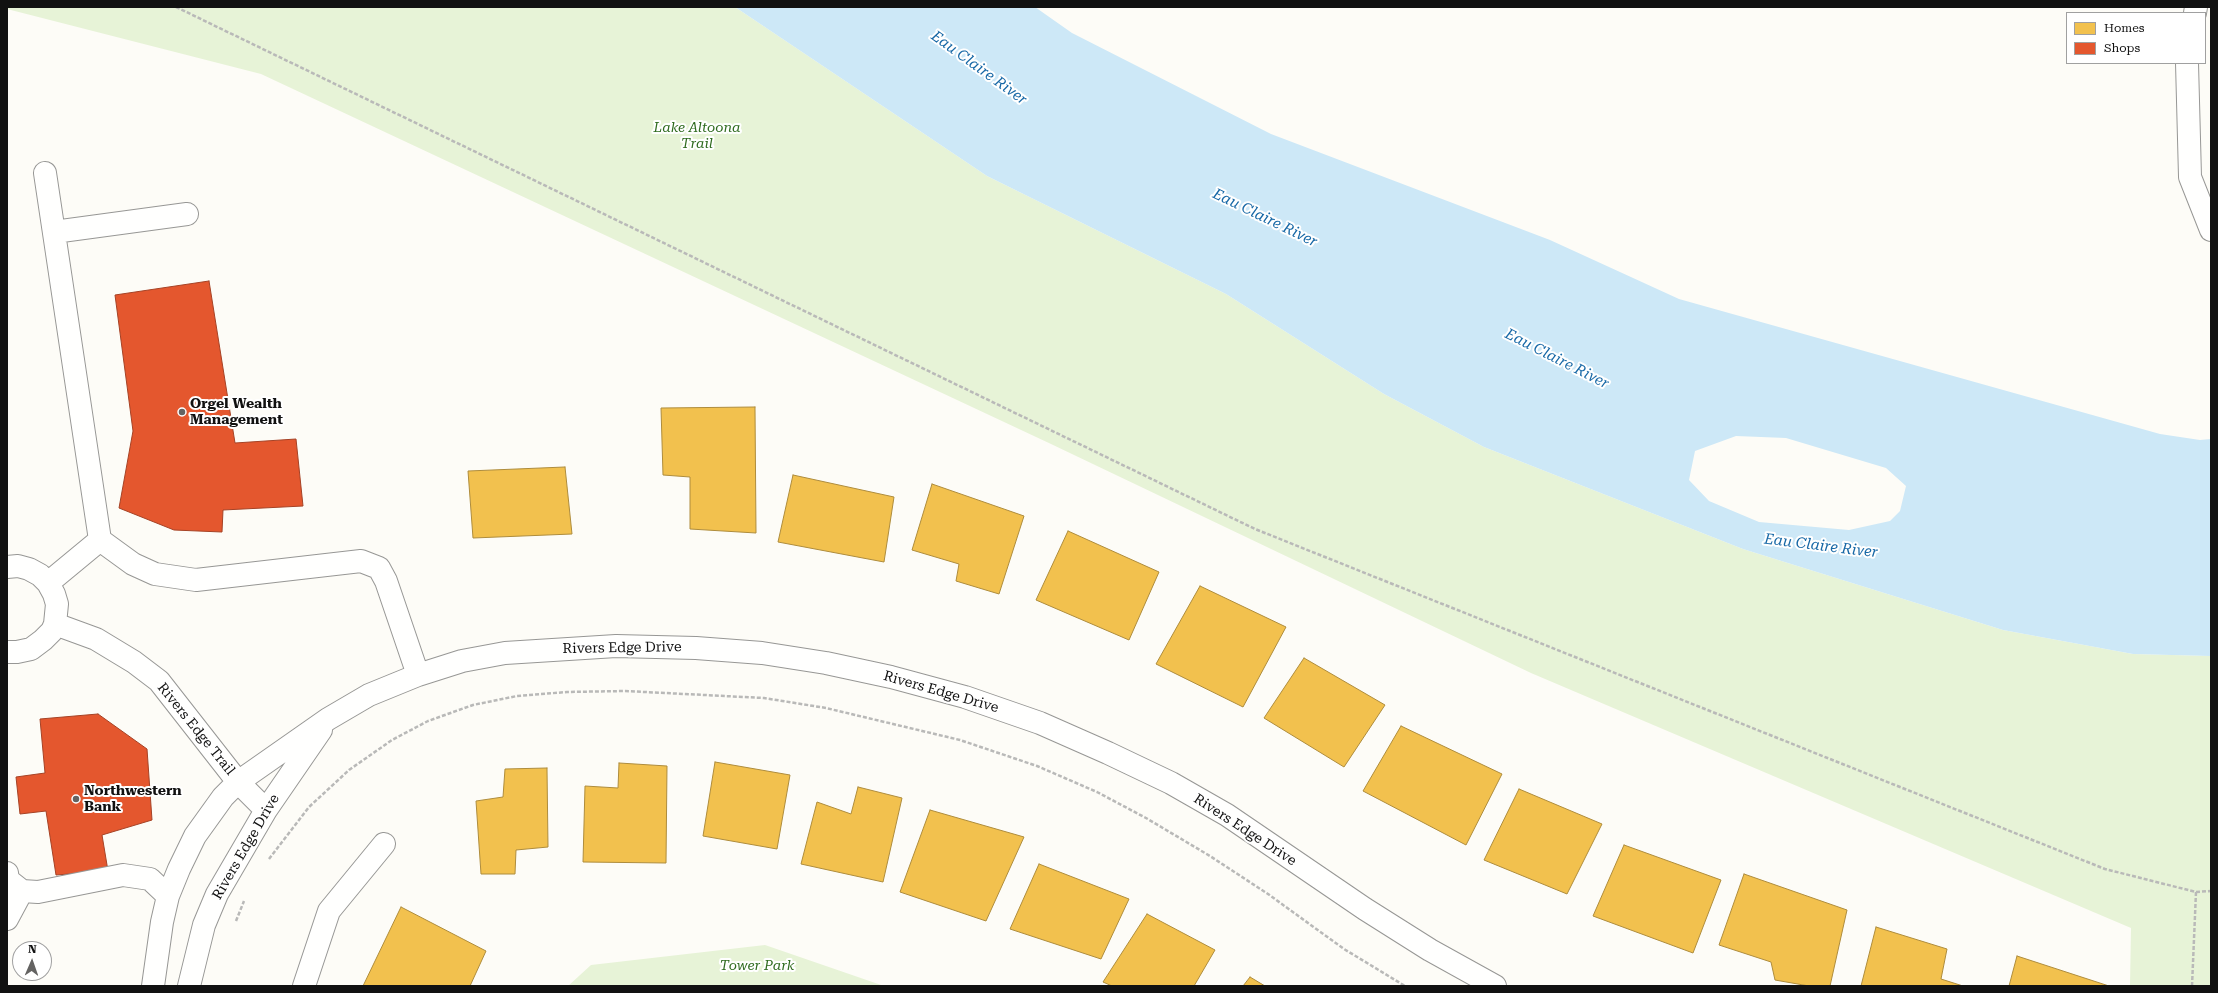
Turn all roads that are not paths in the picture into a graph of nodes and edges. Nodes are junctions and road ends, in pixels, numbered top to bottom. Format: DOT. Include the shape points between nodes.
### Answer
graph roads {
  1 [pos="2186,64"];
  2 [pos="45,173"];
  3 [pos="187,214"];
  4 [pos="2211,230"];
  5 [pos="54,232"];
  6 [pos="100,540"];
  7 [pos="7,567"];
  8 [pos="48,583"];
  9 [pos="55,624"];
  10 [pos="7,652"];
  11 [pos="418,675"];
  12 [pos="328,719"];
  13 [pos="238,782"];
  14 [pos="266,810"];
  15 [pos="384,844"];
  16 [pos="7,873"];
  17 [pos="22,891"];
  18 [pos="168,896"];
  19 [pos="7,919"];
  20 [pos="153,986"];
  21 [pos="189,986"];
  22 [pos="304,986"];
  23 [pos="1495,986"];
  1 -- 4 [label="street" via="2190,177"];
  2 -- 5 [label="street"];
  3 -- 5 [label="street"];
  5 -- 6 [label="street"];
  6 -- 8 [label="street"];
  6 -- 11 [label="street" via="133,564 155,574 196,580 361,562 379,568 386,581"];
  7 -- 8 [label="street" via="29,569"];
  8 -- 9 [label="street" via="56,604"];
  9 -- 10 [label="street" via="44,640 31,649"];
  9 -- 13 [label="street, Rivers Edge Trail" via="96,639 134,662 158,681"];
  11 -- 12 [label="street, Rivers Edge Drive" via="369,695"];
  11 -- 23 [label="street, Rivers Edge Drive" via="505,653 616,646 696,648 762,653 826,663 965,696 1040,723 1171,783 1227,815 1417,942"];
  12 -- 13 [label="street, Rivers Edge Drive"];
  12 -- 14 [label="street, Rivers Edge Drive"];
  13 -- 14 [label="street, Rivers Edge Trail"];
  13 -- 18 [label="street, Rivers Edge Drive" via="195,836"];
  14 -- 21 [label="street, Rivers Edge Drive" via="217,894 204,925"];
  15 -- 22 [label="street" via="329,910"];
  16 -- 17 [label="street" via="8,880"];
  17 -- 18 [label="street" via="38,892 123,875 150,878"];
  17 -- 19 [label="street"];
  18 -- 20 [label="street, Rivers Edge Drive"];
}
